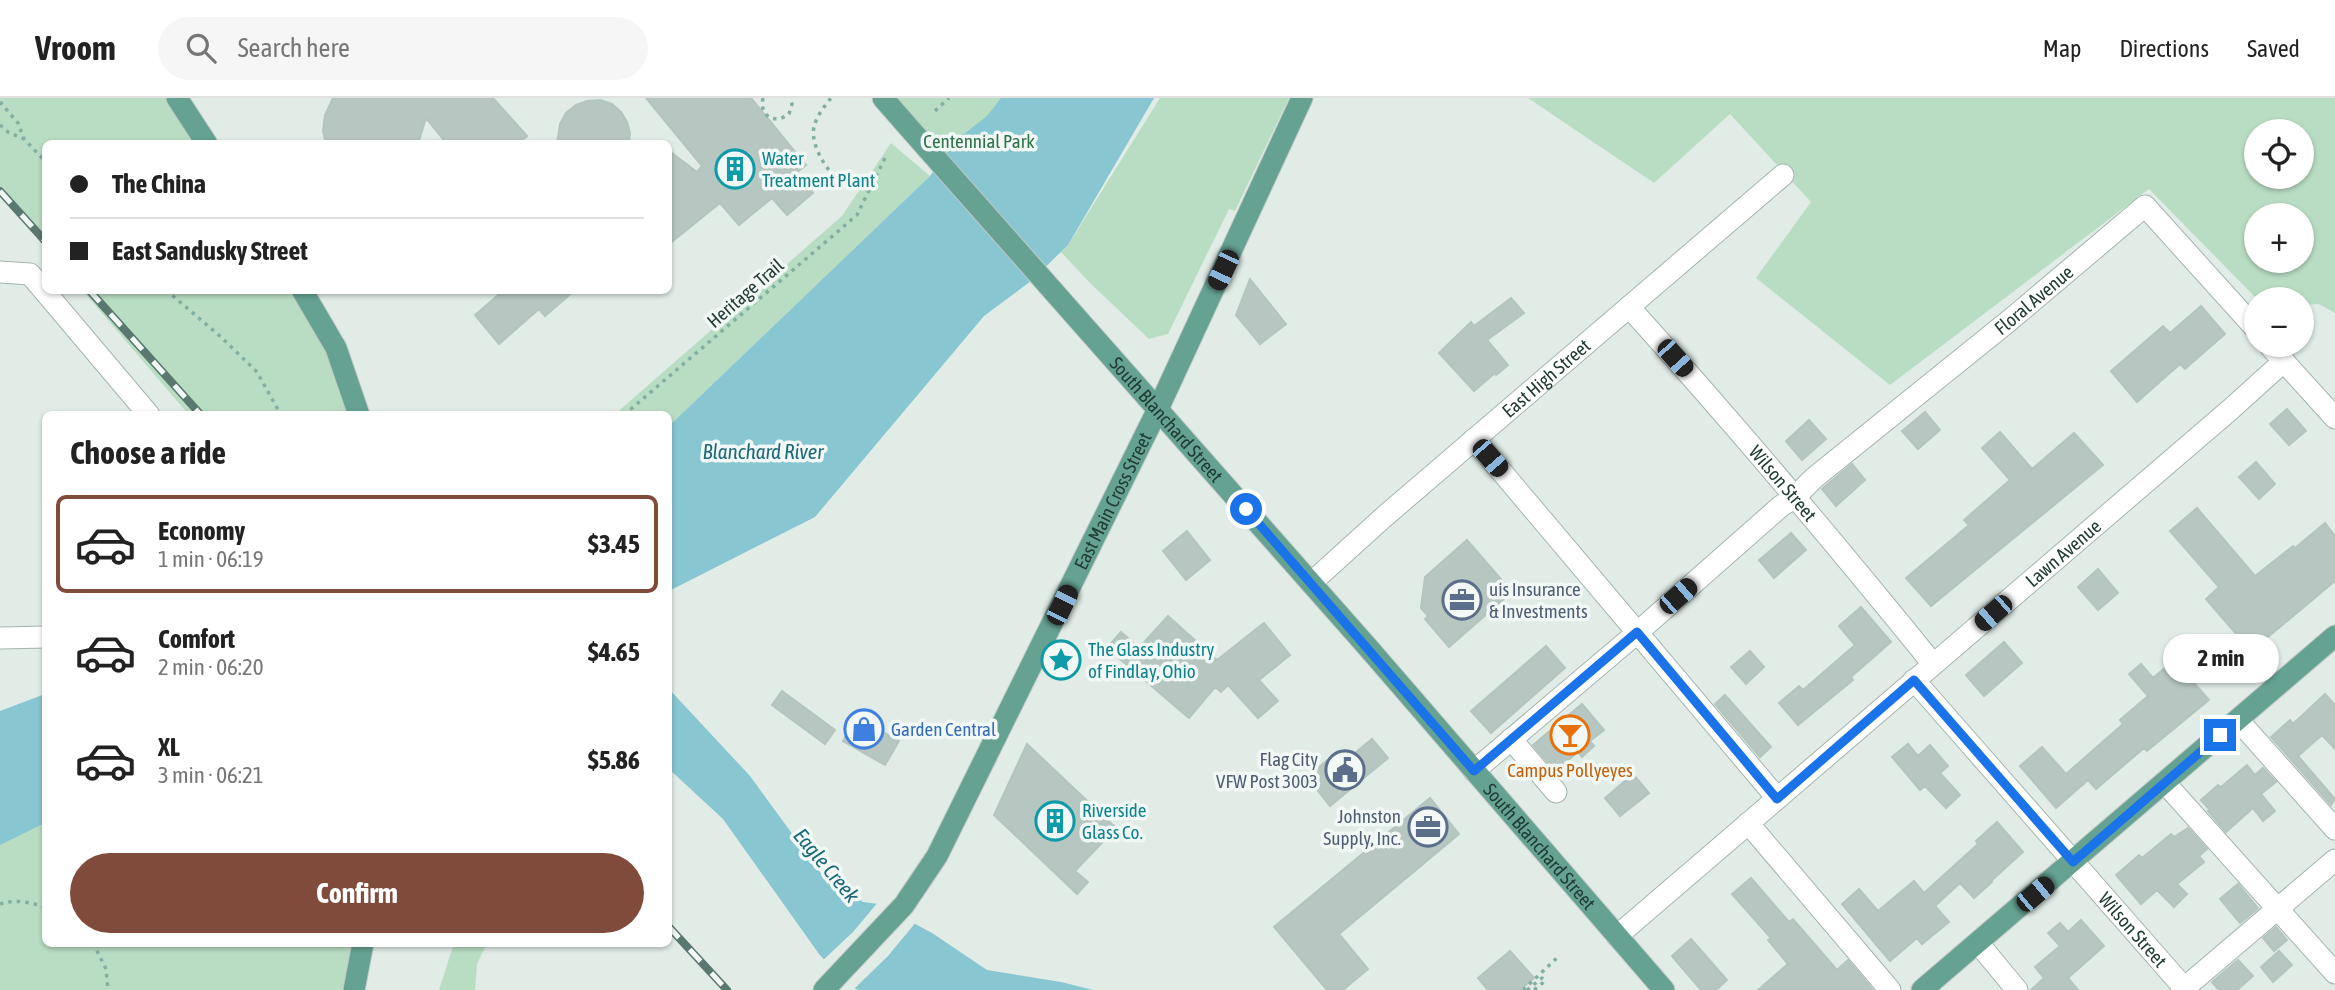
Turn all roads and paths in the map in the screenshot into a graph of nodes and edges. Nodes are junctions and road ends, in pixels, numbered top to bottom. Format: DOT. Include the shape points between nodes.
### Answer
graph roads {
  1 [pos="177,98"];
  2 [pos="763,98"];
  3 [pos="790,98"];
  4 [pos="831,98"];
  5 [pos="883,98"];
  6 [pos="948,98"];
  7 [pos="1302,98"];
  8 [pos="0,102"];
  9 [pos="935,111"];
  10 [pos="0,125"];
  11 [pos="24,139"];
  12 [pos="204,140"];
  13 [pos="886,156"];
  14 [pos="42,158"];
  15 [pos="1783,175"];
  16 [pos="872,184"];
  17 [pos="0,271"];
  18 [pos="42,288"];
  19 [pos="47,294"];
  20 [pos="171,294"];
  21 [pos="304,294"];
  22 [pos="1629,307"];
  23 [pos="2244,316"];
  24 [pos="2280,357"];
  25 [pos="2284,361"];
  26 [pos="1158,409"];
  27 [pos="146,411"];
  28 [pos="279,411"];
  29 [pos="358,411"];
  30 [pos="629,411"];
  31 [pos="2335,418"];
  32 [pos="1474,439"];
  33 [pos="1794,498"];
  34 [pos="1311,583"];
  35 [pos="1637,632"];
  36 [pos="2335,636"];
  37 [pos="42,637"];
  38 [pos="0,638"];
  39 [pos="1933,664"];
  40 [pos="1914,680"];
  41 [pos="2238,720"];
  42 [pos="1511,739"];
  43 [pos="1474,771"];
  44 [pos="2165,783"];
  45 [pos="1556,792"];
  46 [pos="1777,799"];
  47 [pos="1748,823"];
  48 [pos="2335,829"];
  49 [pos="2335,860"];
  50 [pos="2073,862"];
  51 [pos="0,904"];
  52 [pos="42,906"];
  53 [pos="2277,909"];
  54 [pos="1617,936"];
  55 [pos="1978,943"];
  56 [pos="95,947"];
  57 [pos="362,947"];
  58 [pos="1559,957"];
  59 [pos="2335,973"];
  60 [pos="829,986"];
  61 [pos="2184,989"];
  62 [pos="108,990"];
  63 [pos="354,990"];
  64 [pos="1525,990"];
  65 [pos="1534,990"];
  66 [pos="1664,990"];
  67 [pos="1890,990"];
  68 [pos="1923,990"];
  69 [pos="2017,990"];
  1 -- 12 [label="main road"];
  2 -- 3 [label="path" via="763,111 775,120 789,114"];
  4 -- 16 [label="path" via="814,126 813,142 828,168 844,183 855,187"];
  5 -- 26 [label="main road, South Blanchard Street, bridge"];
  6 -- 9 [label="path"];
  7 -- 26 [label="main road, East Main Cross Street"];
  8 -- 11 [label="path" via="18,122"];
  10 -- 11 [label="path"];
  11 -- 14 [label="path"];
  13 -- 16 [label="path, Heritage Trail"];
  15 -- 22 [label="street, East High Street"];
  16 -- 30 [label="path, Heritage Trail" via="857,215"];
  17 -- 18 [label="street" via="30,274"];
  19 -- 27 [label="street"];
  20 -- 28 [label="path" via="257,372"];
  21 -- 29 [label="main road" via="335,348"];
  22 -- 32 [label="street, East High Street"];
  22 -- 33 [label="street, Wilson Street"];
  23 -- 33 [label="street, Floral Avenue" via="2146,206"];
  24 -- 25 [label="street"];
  25 -- 31 [label="street"];
  25 -- 39 [label="street, Lawn Avenue"];
  26 -- 34 [label="main road, South Blanchard Street"];
  26 -- 60 [label="main road, East Main Cross Street" via="937,856 904,905"];
  32 -- 34 [label="street, East High Street"];
  32 -- 35 [label="street"];
  33 -- 35 [label="street"];
  33 -- 39 [label="street, Wilson Street"];
  34 -- 43 [label="main road, South Blanchard Street"];
  35 -- 42 [label="street"];
  35 -- 46 [label="street"];
  36 -- 41 [label="main road"];
  37 -- 38 [label="street"];
  39 -- 40 [label="street, Lawn Avenue"];
  40 -- 46 [label="street, Lawn Avenue"];
  40 -- 50 [label="street, Wilson Street"];
  41 -- 44 [label="main road"];
  41 -- 48 [label="street"];
  42 -- 43 [label="street"];
  42 -- 45 [label="street"];
  43 -- 54 [label="main road, South Blanchard Street"];
  44 -- 50 [label="main road"];
  44 -- 53 [label="street"];
  46 -- 47 [label="street, Lawn Avenue"];
  47 -- 54 [label="street, Lawn Avenue"];
  47 -- 67 [label="street"];
  49 -- 53 [label="street"];
  50 -- 55 [label="main road"];
  50 -- 61 [label="street, Wilson Street"];
  51 -- 52 [label="path" via="9,901"];
  53 -- 59 [label="street"];
  53 -- 61 [label="street"];
  54 -- 66 [label="main road, South Blanchard Street"];
  55 -- 68 [label="main road"];
  55 -- 69 [label="street"];
  56 -- 62 [label="path" via="106,969"];
  57 -- 63 [label="main road"];
  58 -- 64 [label="path"];
  64 -- 65 [label="path" via="1542,978 1545,981"];
}
